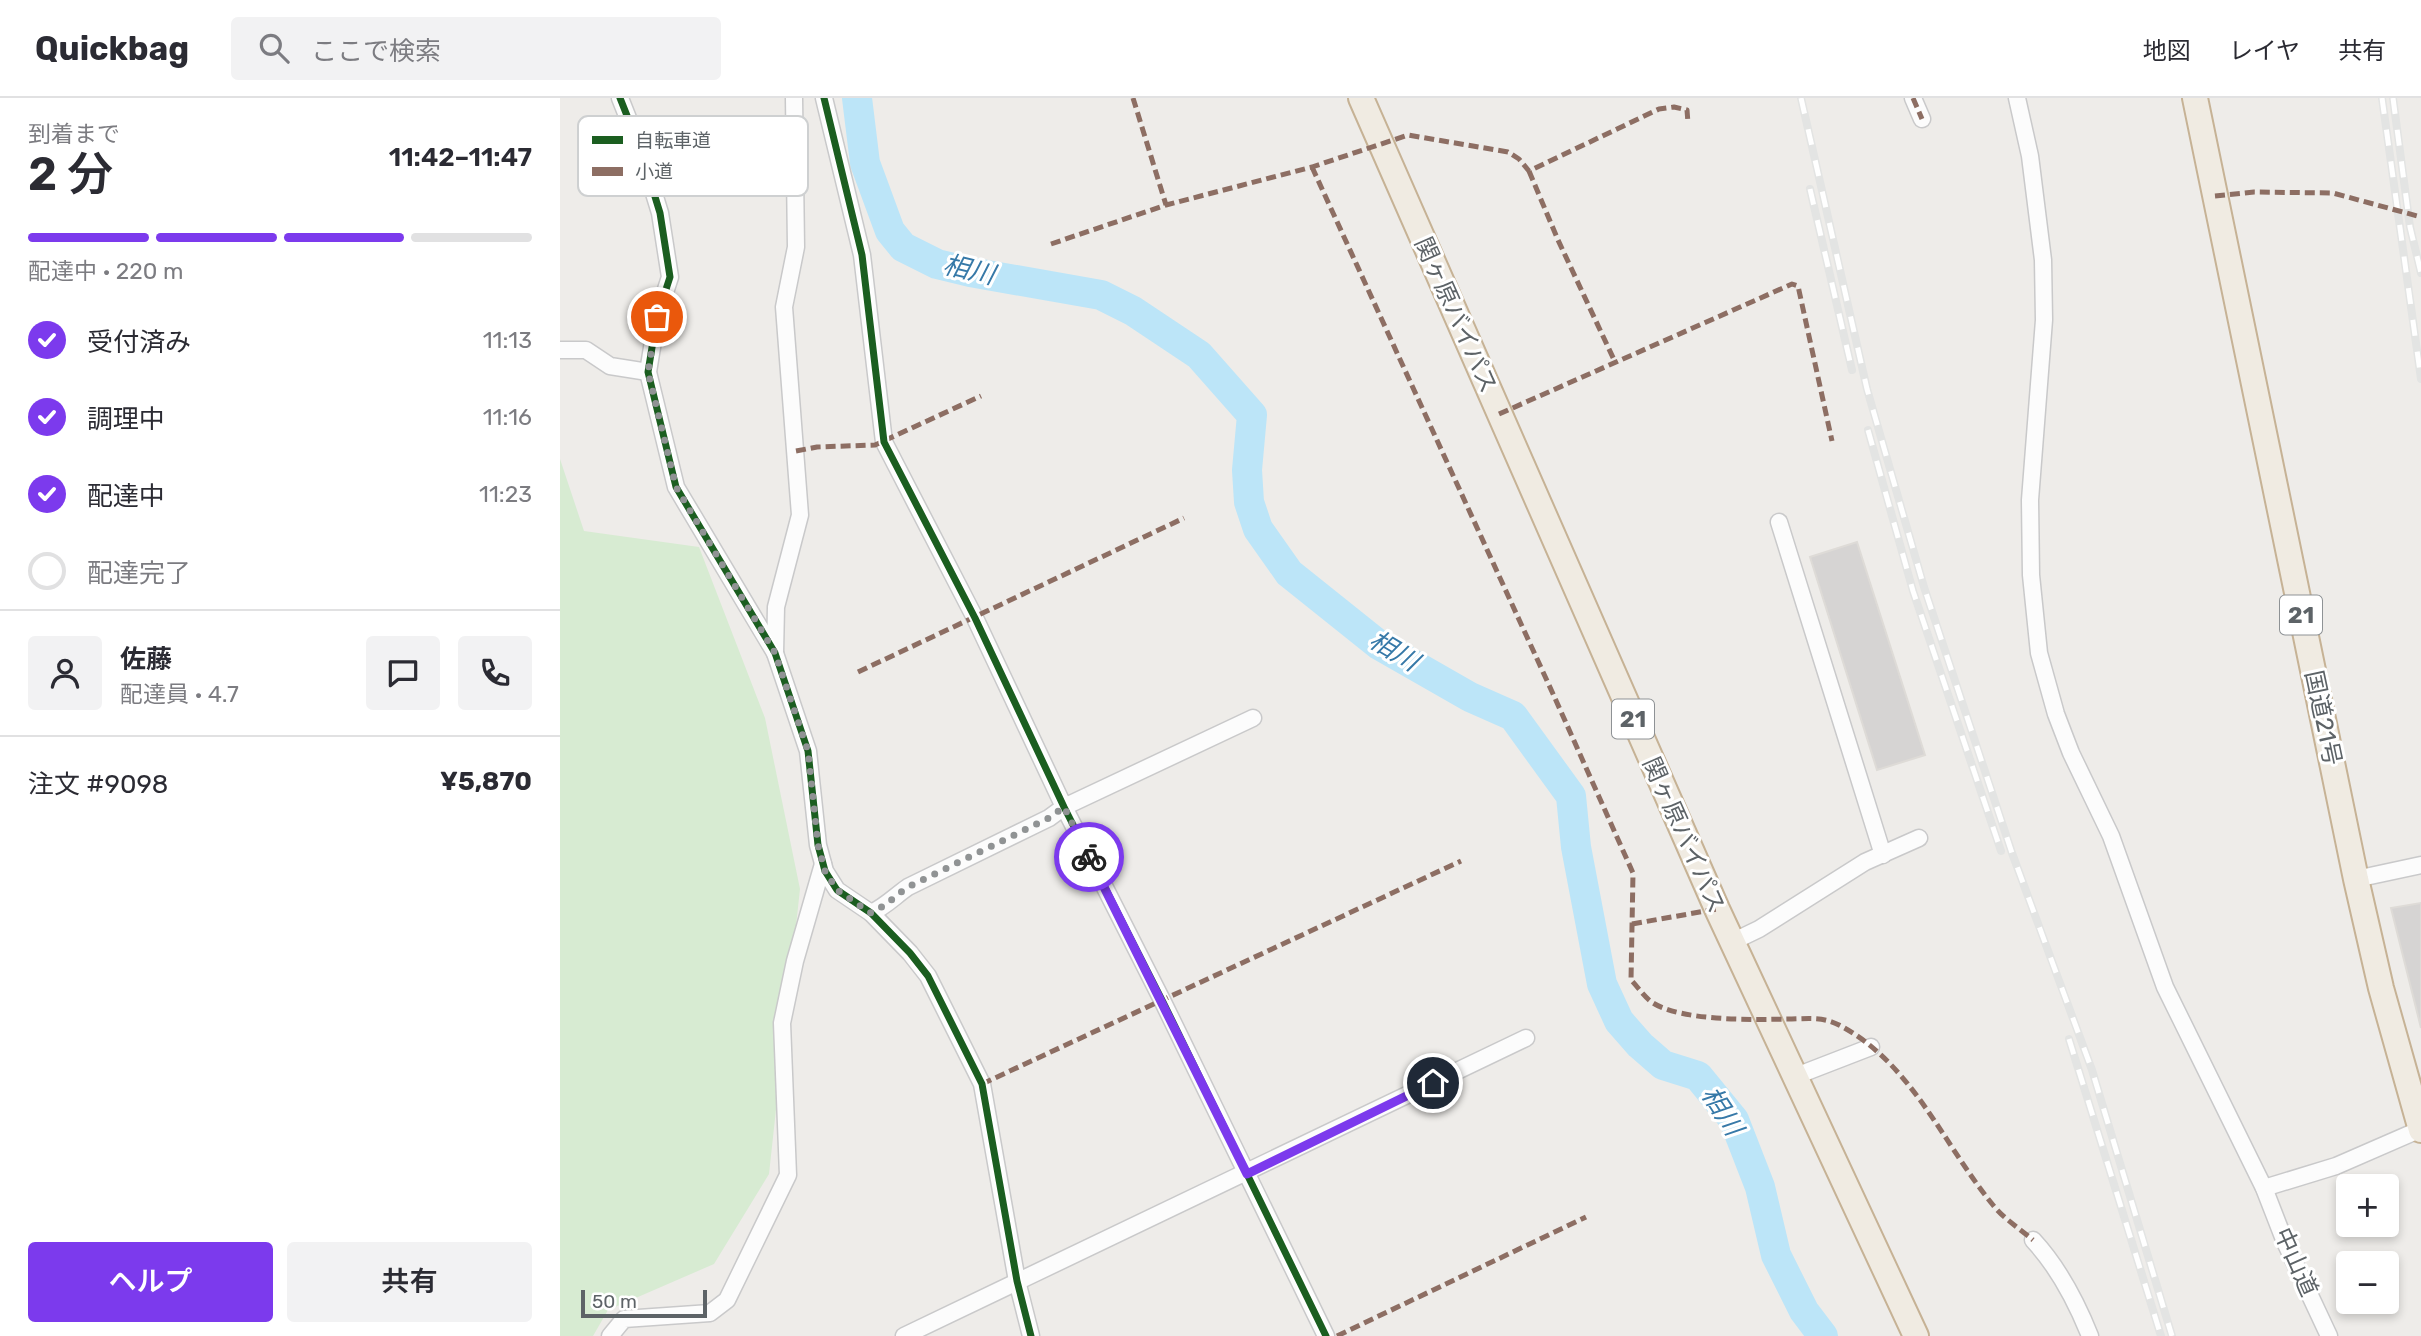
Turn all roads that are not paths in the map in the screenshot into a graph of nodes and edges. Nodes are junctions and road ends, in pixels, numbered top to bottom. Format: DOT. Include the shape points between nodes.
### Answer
graph roads {
  1 [pos="620,98"];
  2 [pos="794,98"];
  3 [pos="824,98"];
  4 [pos="1361,98"];
  5 [pos="1913,98"];
  6 [pos="2017,98"];
  7 [pos="2195,98"];
  8 [pos="627,116"];
  9 [pos="794,116"];
  10 [pos="1922,119"];
  11 [pos="655,196"];
  12 [pos="795,196"];
  13 [pos="560,350"];
  14 [pos="648,372"];
  15 [pos="1779,522"];
  16 [pos="775,653"];
  17 [pos="1254,718"];
  18 [pos="1064,807"];
  19 [pos="1919,838"];
  20 [pos="1883,855"];
  21 [pos="823,864"];
  22 [pos="2421,864"];
  23 [pos="2356,879"];
  24 [pos="871,913"];
  25 [pos="1732,942"];
  26 [pos="1526,1038"];
  27 [pos="1871,1047"];
  28 [pos="1796,1076"];
  29 [pos="2421,1129"];
  30 [pos="1247,1174"];
  31 [pos="2264,1188"];
  32 [pos="2033,1240"];
  33 [pos="1017,1281"];
  34 [pos="610,1336"];
  35 [pos="904,1336"];
  36 [pos="1031,1336"];
  37 [pos="1326,1336"];
  38 [pos="1916,1336"];
  39 [pos="2090,1336"];
  40 [pos="2329,1336"];
  1 -- 8 [label="street"];
  2 -- 9 [label="street"];
  3 -- 18 [label="street" via="862,256 884,442 975,618"];
  4 -- 25 [label="highway, 関ヶ原バイパス / 21"];
  5 -- 10 [label="street"];
  6 -- 31 [label="street, 中山道" via="2030,156 2043,260 2044,320 2029,500 2039,653 2059,724 2113,841 2165,988"];
  7 -- 23 [label="highway, 国道21号 / 21"];
  11 -- 14 [label="street" via="670,277 657,317"];
  12 -- 16 [label="street" via="796,247 784,307 800,515 776,607"];
  13 -- 14 [label="street" via="586,350 610,366"];
  14 -- 16 [label="street" via="676,487"];
  15 -- 20 [label="street"];
  16 -- 21 [label="street" via="808,751"];
  17 -- 18 [label="street"];
  18 -- 24 [label="street" via="908,887"];
  18 -- 30 [label="street"];
  19 -- 20 [label="street"];
  20 -- 25 [label="street"];
  21 -- 24 [label="street" via="837,890"];
  21 -- 34 [label="street" via="782,1023 788,1175 727,1300 710,1313 624,1320"];
  22 -- 23 [label="street"];
  23 -- 29 [label="highway, 国道21号 / 21"];
  24 -- 33 [label="street" via="928,976 982,1084"];
  25 -- 28 [label="highway, 関ヶ原バイパス / 21"];
  26 -- 30 [label="street"];
  27 -- 28 [label="street"];
  28 -- 38 [label="highway, 関ヶ原バイパス / 21"];
  29 -- 31 [label="street" via="2336,1166"];
  30 -- 33 [label="street"];
  30 -- 37 [label="street"];
  31 -- 40 [label="street, 中山道"];
  32 -- 39 [label="street" via="2059,1273"];
  33 -- 35 [label="street"];
  33 -- 36 [label="street"];
}
